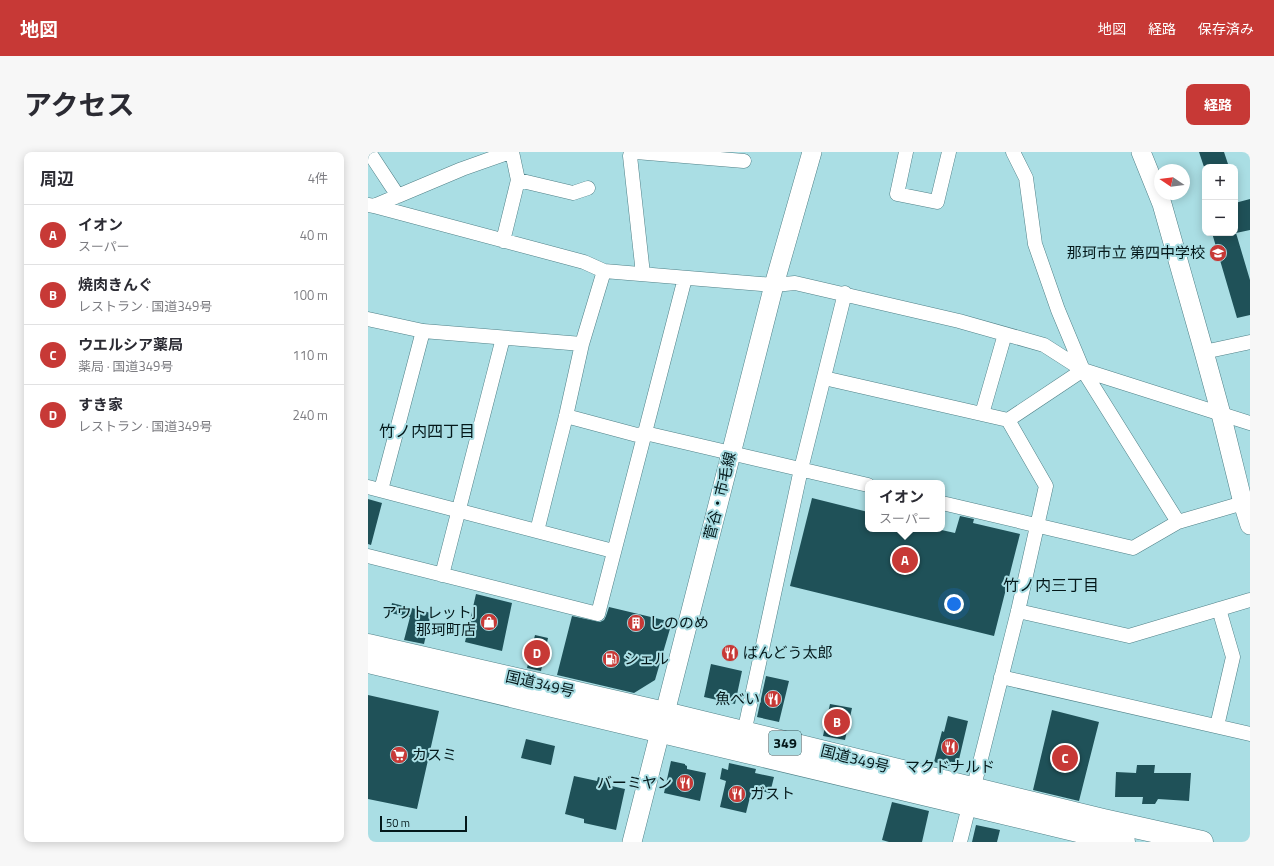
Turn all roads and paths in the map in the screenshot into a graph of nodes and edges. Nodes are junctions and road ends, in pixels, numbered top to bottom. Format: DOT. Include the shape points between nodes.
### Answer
graph roads {
  1 [pos="369,152"];
  2 [pos="511,152"];
  3 [pos="630,152"];
  4 [pos="636,152"];
  5 [pos="812,152"];
  6 [pos="906,152"];
  7 [pos="949,152"];
  8 [pos="1013,152"];
  9 [pos="1141,152"];
  10 [pos="480,157"];
  11 [pos="744,161"];
  12 [pos="518,180"];
  13 [pos="588,188"];
  14 [pos="398,196"];
  15 [pos="371,206"];
  16 [pos="503,240"];
  17 [pos="604,271"];
  18 [pos="643,274"];
  19 [pos="685,278"];
  20 [pos="774,285"];
  21 [pos="845,293"];
  22 [pos="368,319"];
  23 [pos="423,331"];
  24 [pos="1005,334"];
  25 [pos="503,338"];
  26 [pos="1250,342"];
  27 [pos="582,344"];
  28 [pos="1204,352"];
  29 [pos="1083,370"];
  30 [pos="824,378"];
  31 [pos="982,414"];
  32 [pos="1221,414"];
  33 [pos="566,416"];
  34 [pos="1008,420"];
  35 [pos="1250,423"];
  36 [pos="645,434"];
  37 [pos="731,453"];
  38 [pos="802,469"];
  39 [pos="865,484"];
  40 [pos="375,488"];
  41 [pos="1243,503"];
  42 [pos="945,504"];
  43 [pos="459,511"];
  44 [pos="1178,522"];
  45 [pos="1038,525"];
  46 [pos="1250,526"];
  47 [pos="537,531"];
  48 [pos="613,551"];
  49 [pos="368,556"];
  50 [pos="442,575"];
  51 [pos="1250,600"];
  52 [pos="1219,609"];
  53 [pos="1018,611"];
  54 [pos="368,645"];
  55 [pos="368,662"];
  56 [pos="1001,677"];
  57 [pos="662,722"];
  58 [pos="1217,726"];
  59 [pos="744,733"];
  60 [pos="1250,734"];
  61 [pos="971,797"];
  62 [pos="632,842"];
  63 [pos="960,842"];
  64 [pos="1124,842"];
  65 [pos="1202,842"];
  1 -- 14 [label="street"];
  2 -- 10 [label="street"];
  2 -- 12 [label="street"];
  3 -- 18 [label="street"];
  4 -- 11 [label="street"];
  5 -- 20 [label="street, 菅谷・市毛線"];
  6 -- 7 [label="street" via="897,194 937,202"];
  8 -- 29 [label="street" via="1026,178 1035,244 1058,310"];
  9 -- 28 [label="street" via="1162,204"];
  10 -- 14 [label="street"];
  12 -- 13 [label="street" via="573,193"];
  12 -- 16 [label="street"];
  14 -- 15 [label="street"];
  15 -- 16 [label="street"];
  16 -- 17 [label="street" via="584,262"];
  17 -- 18 [label="street"];
  17 -- 27 [label="street"];
  18 -- 19 [label="street"];
  19 -- 20 [label="street"];
  19 -- 36 [label="street"];
  20 -- 21 [label="street" via="795,282"];
  20 -- 37 [label="street, 菅谷・市毛線"];
  21 -- 24 [label="street"];
  21 -- 30 [label="street"];
  22 -- 23 [label="street"];
  23 -- 25 [label="street"];
  23 -- 40 [label="street"];
  24 -- 29 [label="street" via="1044,345"];
  24 -- 31 [label="street"];
  25 -- 27 [label="street"];
  25 -- 43 [label="street"];
  26 -- 28 [label="street"];
  27 -- 33 [label="street"];
  28 -- 32 [label="street"];
  29 -- 32 [label="street"];
  29 -- 34 [label="street"];
  29 -- 44 [label="street"];
  30 -- 31 [label="street"];
  30 -- 38 [label="street"];
  31 -- 34 [label="street"];
  32 -- 35 [label="street"];
  32 -- 41 [label="street"];
  33 -- 36 [label="street" via="637,435"];
  33 -- 47 [label="street"];
  34 -- 45 [label="street" via="1046,486"];
  36 -- 37 [label="street"];
  36 -- 48 [label="street"];
  37 -- 38 [label="street"];
  37 -- 57 [label="street, 菅谷・市毛線"];
  38 -- 39 [label="street"];
  38 -- 59 [label="street"];
  40 -- 43 [label="street"];
  41 -- 44 [label="street"];
  41 -- 46 [label="street"];
  42 -- 45 [label="street"];
  43 -- 47 [label="street"];
  43 -- 50 [label="street"];
  44 -- 45 [label="street" via="1133,548"];
  45 -- 53 [label="street"];
  47 -- 48 [label="street"];
  48 -- 50 [label="street" via="598,614"];
  49 -- 50 [label="street"];
  51 -- 52 [label="street"];
  52 -- 53 [label="street" via="1129,636"];
  52 -- 58 [label="street" via="1233,657"];
  53 -- 56 [label="street"];
  54 -- 57 [label="highway, 国道349号 / 349"];
  55 -- 57 [label="highway, 国道349号 / 349"];
  56 -- 58 [label="street"];
  56 -- 61 [label="street"];
  57 -- 59 [label="highway, 国道349号 / 349"];
  57 -- 61 [label="highway, 国道349号 / 349"];
  57 -- 62 [label="street, 菅谷・市毛線"];
  58 -- 60 [label="street"];
  59 -- 61 [label="highway, 国道349号 / 349"];
  61 -- 63 [label="street"];
  61 -- 64 [label="highway, 国道349号 / 349"];
  61 -- 65 [label="highway, 国道349号 / 349" via="1103,820"];
}
